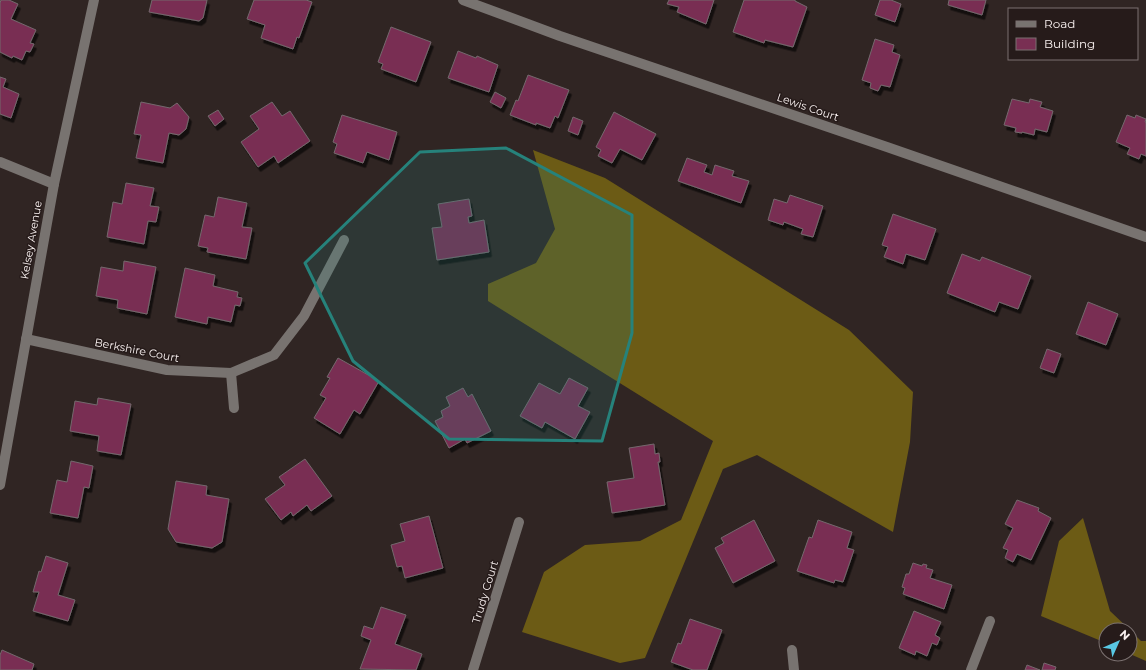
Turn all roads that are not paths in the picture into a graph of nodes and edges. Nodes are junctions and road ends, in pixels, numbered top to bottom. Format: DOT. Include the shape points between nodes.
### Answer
graph roads {
  1 [pos="94,0"];
  2 [pos="463,0"];
  3 [pos="0,162"];
  4 [pos="54,184"];
  5 [pos="1146,237"];
  6 [pos="344,240"];
  7 [pos="26,338"];
  8 [pos="231,373"];
  9 [pos="234,408"];
  10 [pos="2,468"];
  11 [pos="0,485"];
  12 [pos="519,522"];
  13 [pos="990,621"];
  14 [pos="792,650"];
  15 [pos="473,670"];
  16 [pos="794,670"];
  17 [pos="971,670"];
  1 -- 4 [label="street, Kelsey Avenue"];
  2 -- 5 [label="street, Lewis Court" via="560,36"];
  3 -- 4 [label="street"];
  4 -- 7 [label="street, Kelsey Avenue"];
  6 -- 8 [label="street, Berkshire Court" via="304,316 274,355"];
  7 -- 8 [label="street, Berkshire Court" via="167,370"];
  7 -- 10 [label="street, Kelsey Avenue"];
  8 -- 9 [label="street"];
  10 -- 11 [label="street, Kelsey Avenue"];
  12 -- 15 [label="street, Trudy Court"];
  13 -- 17 [label="street"];
  14 -- 16 [label="street"];
}
